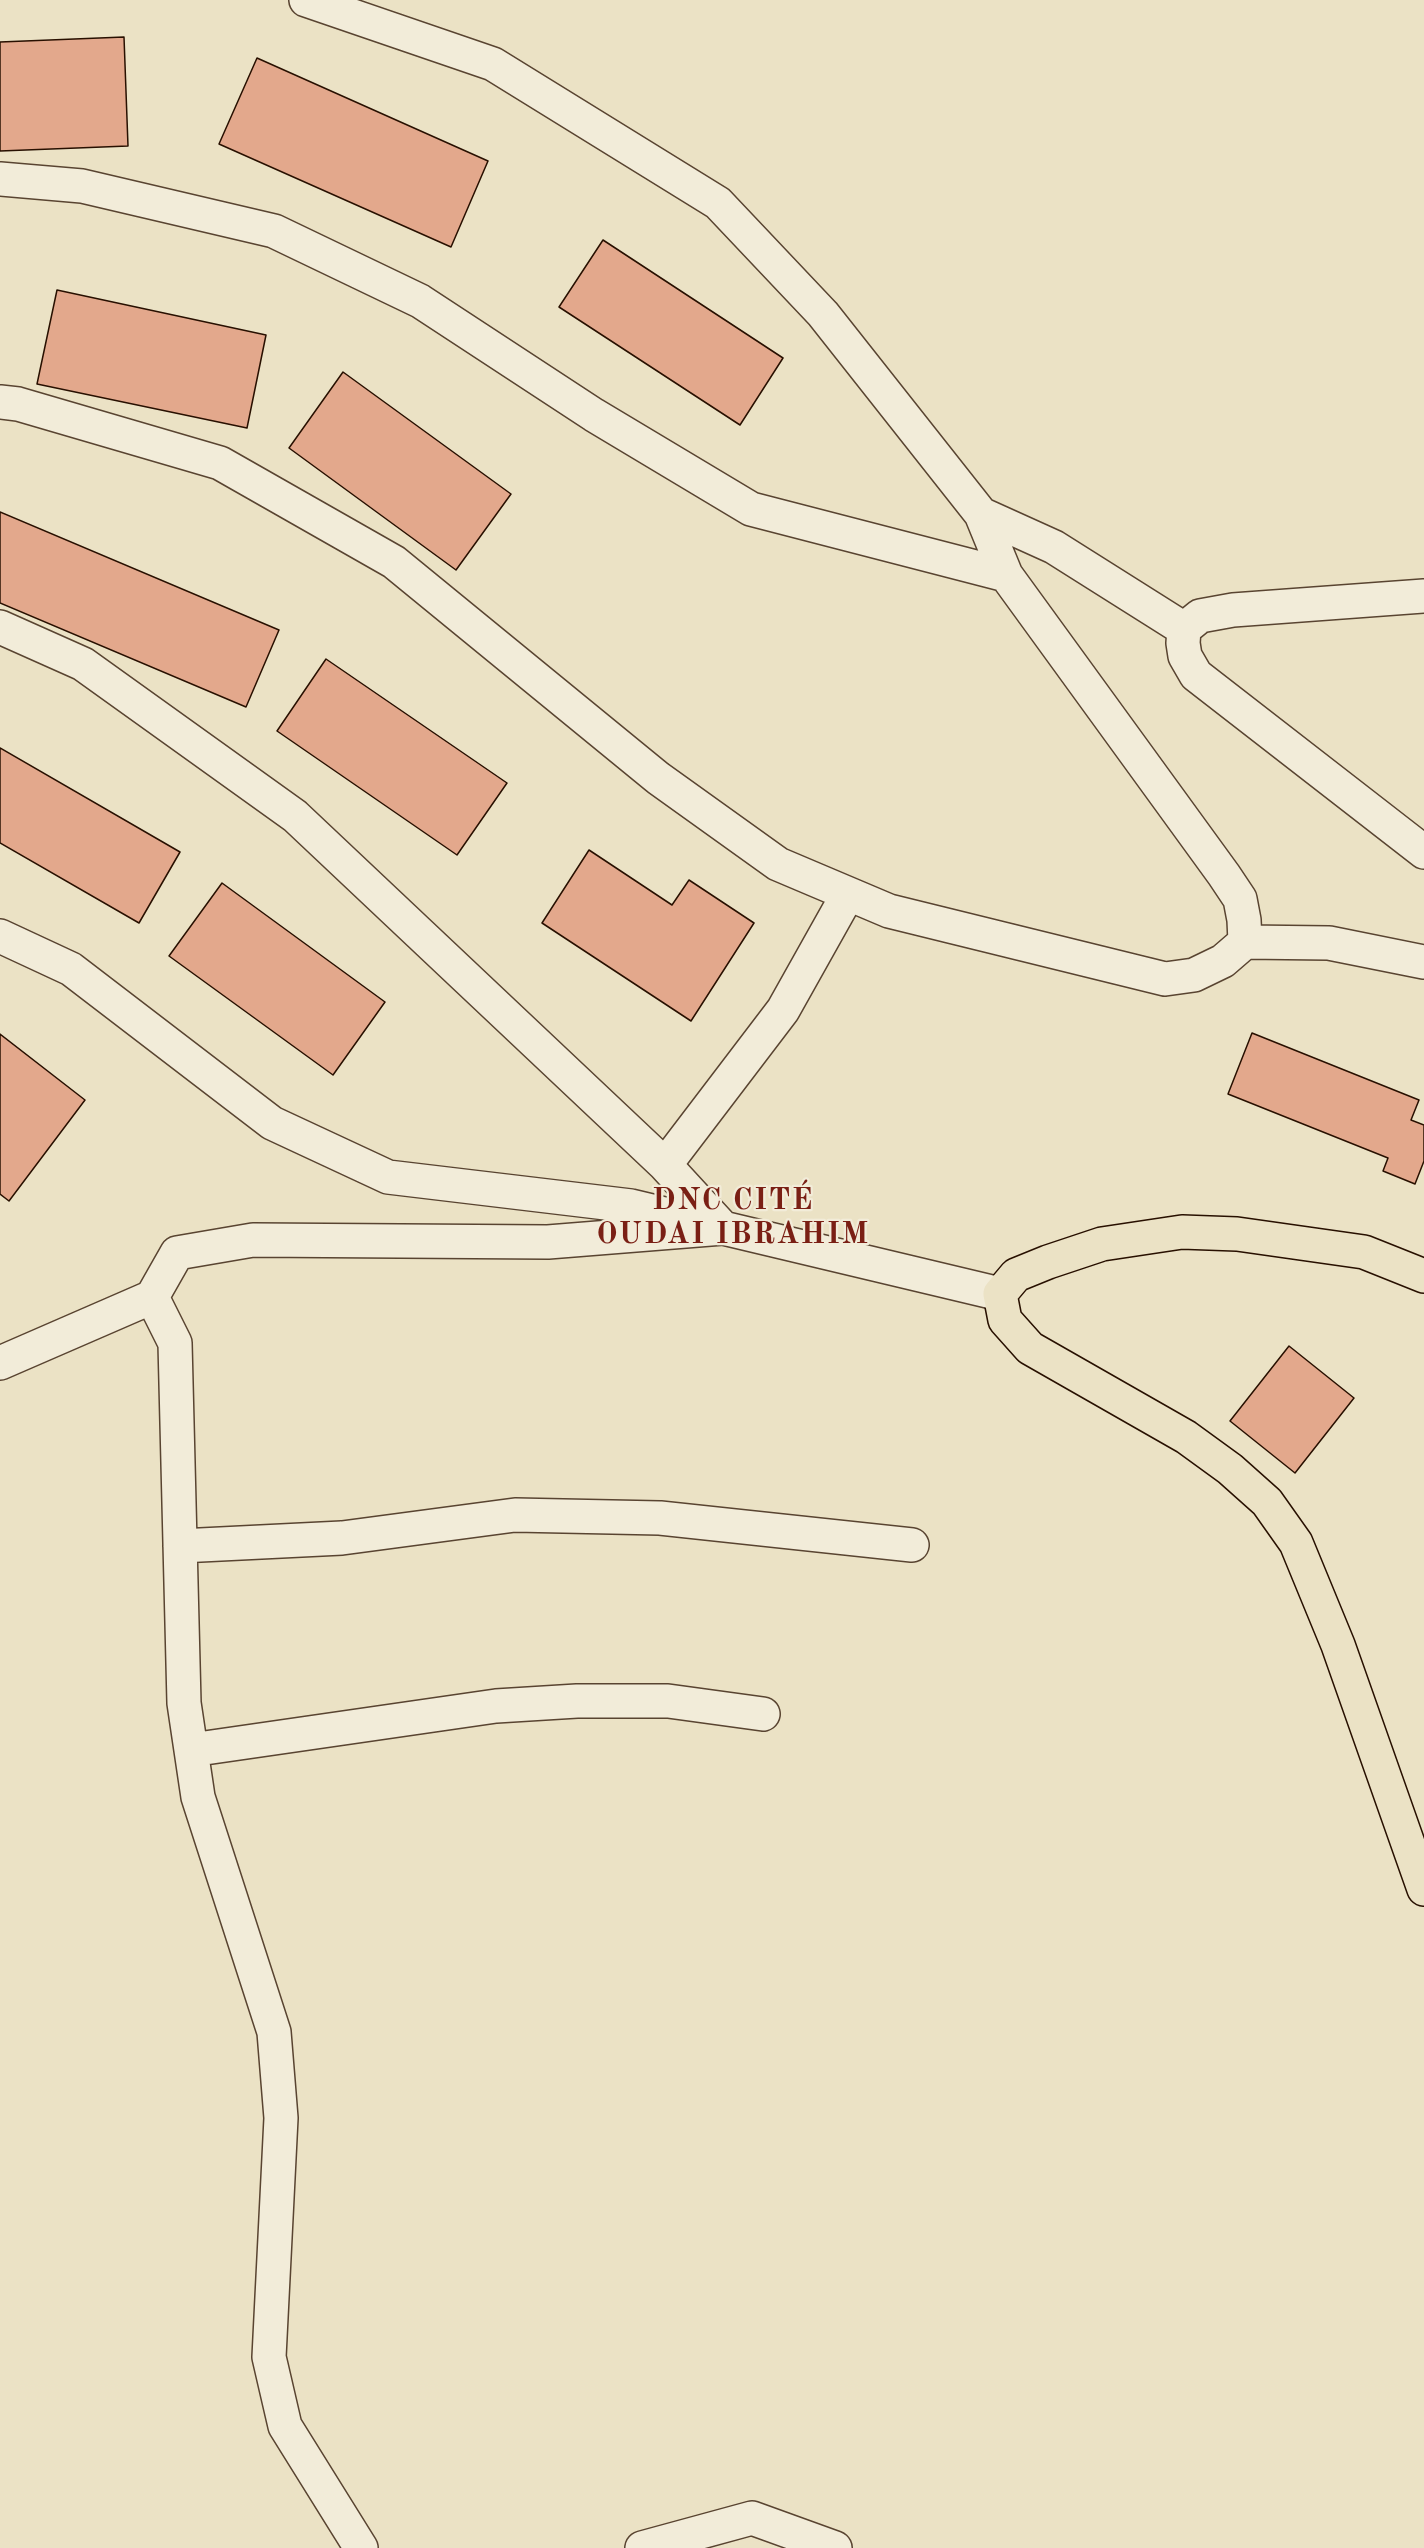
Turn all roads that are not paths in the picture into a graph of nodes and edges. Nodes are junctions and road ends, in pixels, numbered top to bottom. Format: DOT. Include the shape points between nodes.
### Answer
graph roads {
  1 [pos="306,0"];
  2 [pos="0,179"];
  3 [pos="0,402"];
  4 [pos="981,514"];
  5 [pos="1006,575"];
  6 [pos="1424,596"];
  7 [pos="0,627"];
  8 [pos="1185,629"];
  9 [pos="1424,852"];
  10 [pos="848,894"];
  11 [pos="0,936"];
  12 [pos="1245,942"];
  13 [pos="1424,962"];
  14 [pos="665,1165"];
  15 [pos="723,1228"];
  16 [pos="1424,1276"];
  17 [pos="1000,1294"];
  18 [pos="152,1297"];
  19 [pos="0,1363"];
  20 [pos="912,1545"];
  21 [pos="180,1546"];
  22 [pos="763,1714"];
  23 [pos="191,1750"];
  24 [pos="1424,1889"];
  25 [pos="361,2548"];
  26 [pos="642,2548"];
  27 [pos="835,2548"];
  1 -- 4 [label="street" via="493,64 718,202 823,314"];
  2 -- 5 [label="street" via="82,186 274,231 420,301 594,415 751,509"];
  3 -- 10 [label="street" via="220,463 394,562 658,778 778,864"];
  4 -- 5 [label="street"];
  4 -- 8 [label="street" via="1054,547"];
  5 -- 12 [label="street" via="1234,891 1244,920"];
  6 -- 8 [label="street" via="1233,610 1200,616"];
  7 -- 14 [label="street" via="83,664 294,816"];
  8 -- 9 [label="street" via="1185,656 1196,675"];
  10 -- 12 [label="street" via="890,911 1165,979 1194,975 1223,961"];
  10 -- 14 [label="street" via="783,1010"];
  11 -- 15 [label="street" via="71,969 272,1123 388,1178 631,1206"];
  12 -- 13 [label="street" via="1329,943"];
  14 -- 15 [label="street"];
  15 -- 17 [label="street"];
  15 -- 18 [label="street" via="548,1242 253,1240 177,1252"];
  16 -- 17 [label="main road" via="1364,1252 1237,1234 1182,1232 1102,1244 1048,1262 1016,1275"];
  17 -- 24 [label="main road" via="1005,1320 1030,1348 1186,1437 1267,1502 1296,1543 1338,1645"];
  18 -- 19 [label="street"];
  18 -- 21 [label="street" via="175,1343"];
  20 -- 21 [label="street" via="660,1518 515,1515 342,1538"];
  21 -- 23 [label="street" via="184,1702"];
  22 -- 23 [label="street" via="668,1701 578,1701 496,1707"];
  23 -- 25 [label="street" via="198,1797 274,2032 281,2118 269,2357 285,2426"];
  26 -- 27 [label="street" via="752,2517"];
}
